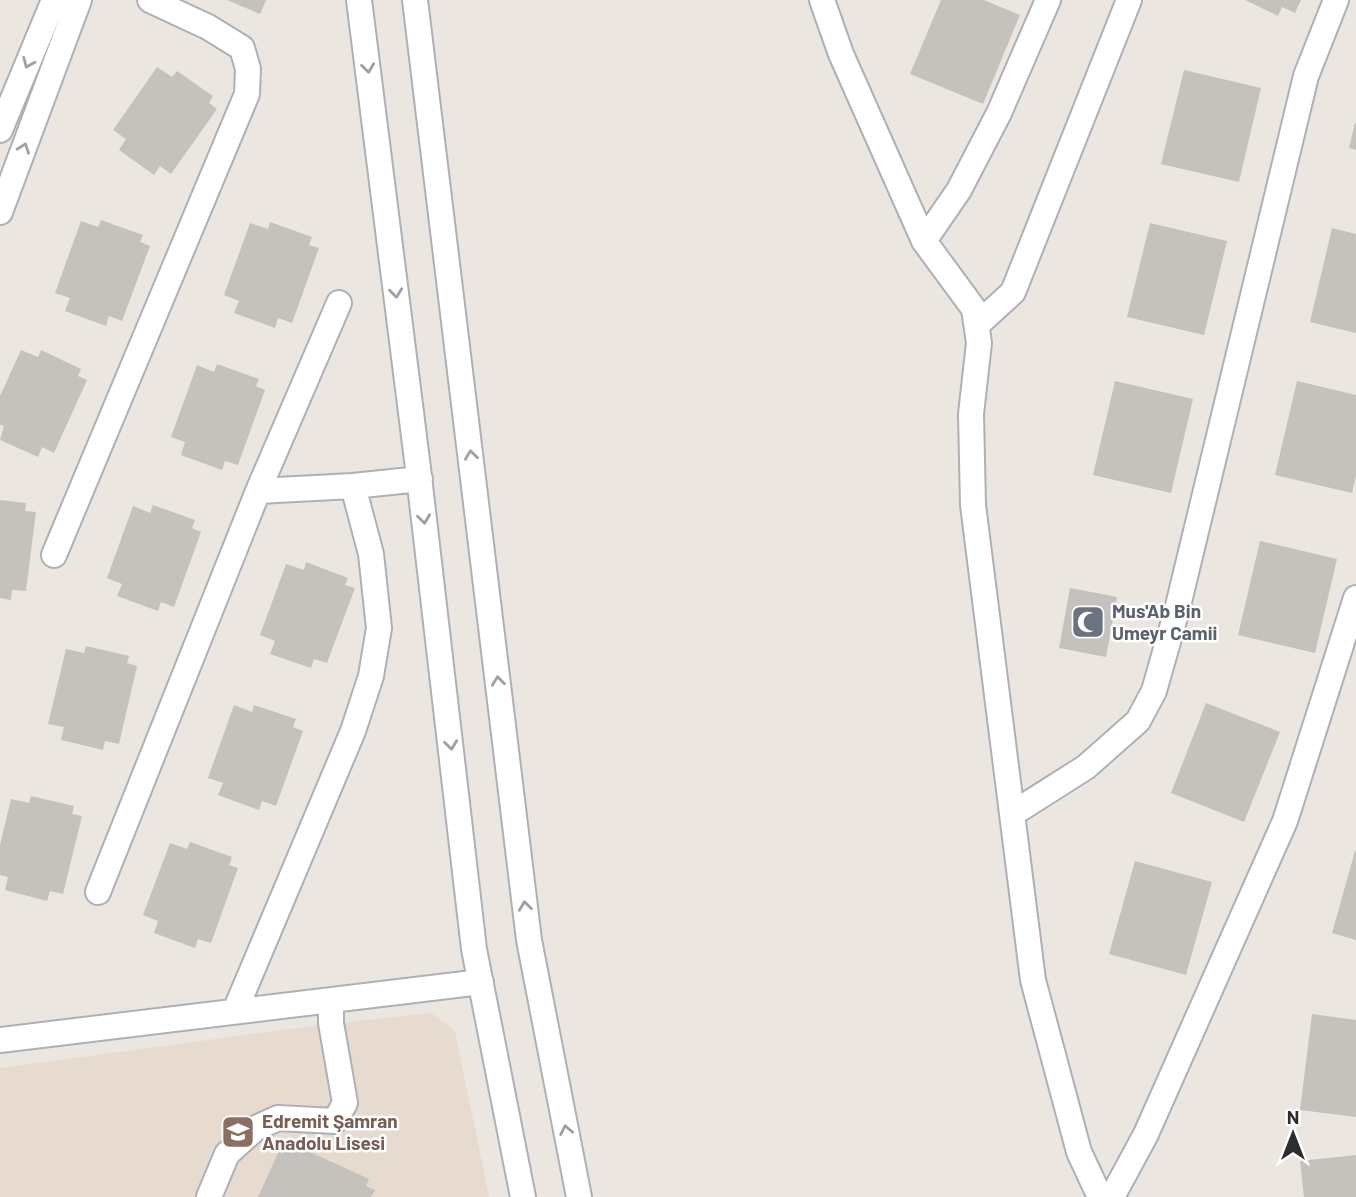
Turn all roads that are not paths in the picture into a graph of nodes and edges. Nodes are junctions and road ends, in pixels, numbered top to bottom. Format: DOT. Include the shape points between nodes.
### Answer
graph roads {
  1 [pos="54,0"];
  2 [pos="79,0"];
  3 [pos="150,0"];
  4 [pos="359,0"];
  5 [pos="415,0"];
  6 [pos="1048,0"];
  7 [pos="1129,0"];
  8 [pos="1336,0"];
  9 [pos="824,1"];
  10 [pos="0,127"];
  11 [pos="0,212"];
  12 [pos="923,240"];
  13 [pos="340,303"];
  14 [pos="977,325"];
  15 [pos="420,479"];
  16 [pos="353,486"];
  17 [pos="258,491"];
  18 [pos="54,555"];
  19 [pos="1356,598"];
  20 [pos="1012,814"];
  21 [pos="98,892"];
  22 [pos="481,982"];
  23 [pos="331,1000"];
  24 [pos="235,1011"];
  25 [pos="0,1040"];
  26 [pos="208,1197"];
  27 [pos="523,1197"];
  28 [pos="579,1197"];
  29 [pos="1100,1197"];
  30 [pos="1112,1197"];
  1 -- 10 [label="street, one-way"];
  11 -- 2 [label="street, one-way"];
  3 -- 18 [label="street" via="242,48 248,69 247,94"];
  4 -- 15 [label="street, one-way"];
  28 -- 5 [label="street, one-way" via="529,940"];
  6 -- 12 [label="street" via="999,113 959,190"];
  7 -- 14 [label="street" via="1013,292"];
  8 -- 20 [label="street" via="1306,76 1154,691 1138,721 1086,767"];
  9 -- 12 [label="street" via="841,54"];
  12 -- 14 [label="street" via="974,309"];
  13 -- 17 [label="street"];
  14 -- 20 [label="street" via="971,414 974,505"];
  15 -- 16 [label="street"];
  15 -- 22 [label="street, one-way"];
  16 -- 17 [label="street"];
  16 -- 24 [label="street" via="371,554 379,628 371,676 353,732"];
  17 -- 21 [label="street"];
  19 -- 30 [label="street" via="1285,821 1146,1134"];
  20 -- 29 [label="street" via="1034,980 1080,1152"];
  22 -- 23 [label="street"];
  22 -- 27 [label="street"];
  23 -- 24 [label="street"];
  23 -- 26 [label="street" via="345,1103 335,1121 278,1118 256,1128 227,1154"];
  24 -- 25 [label="street"];
}
